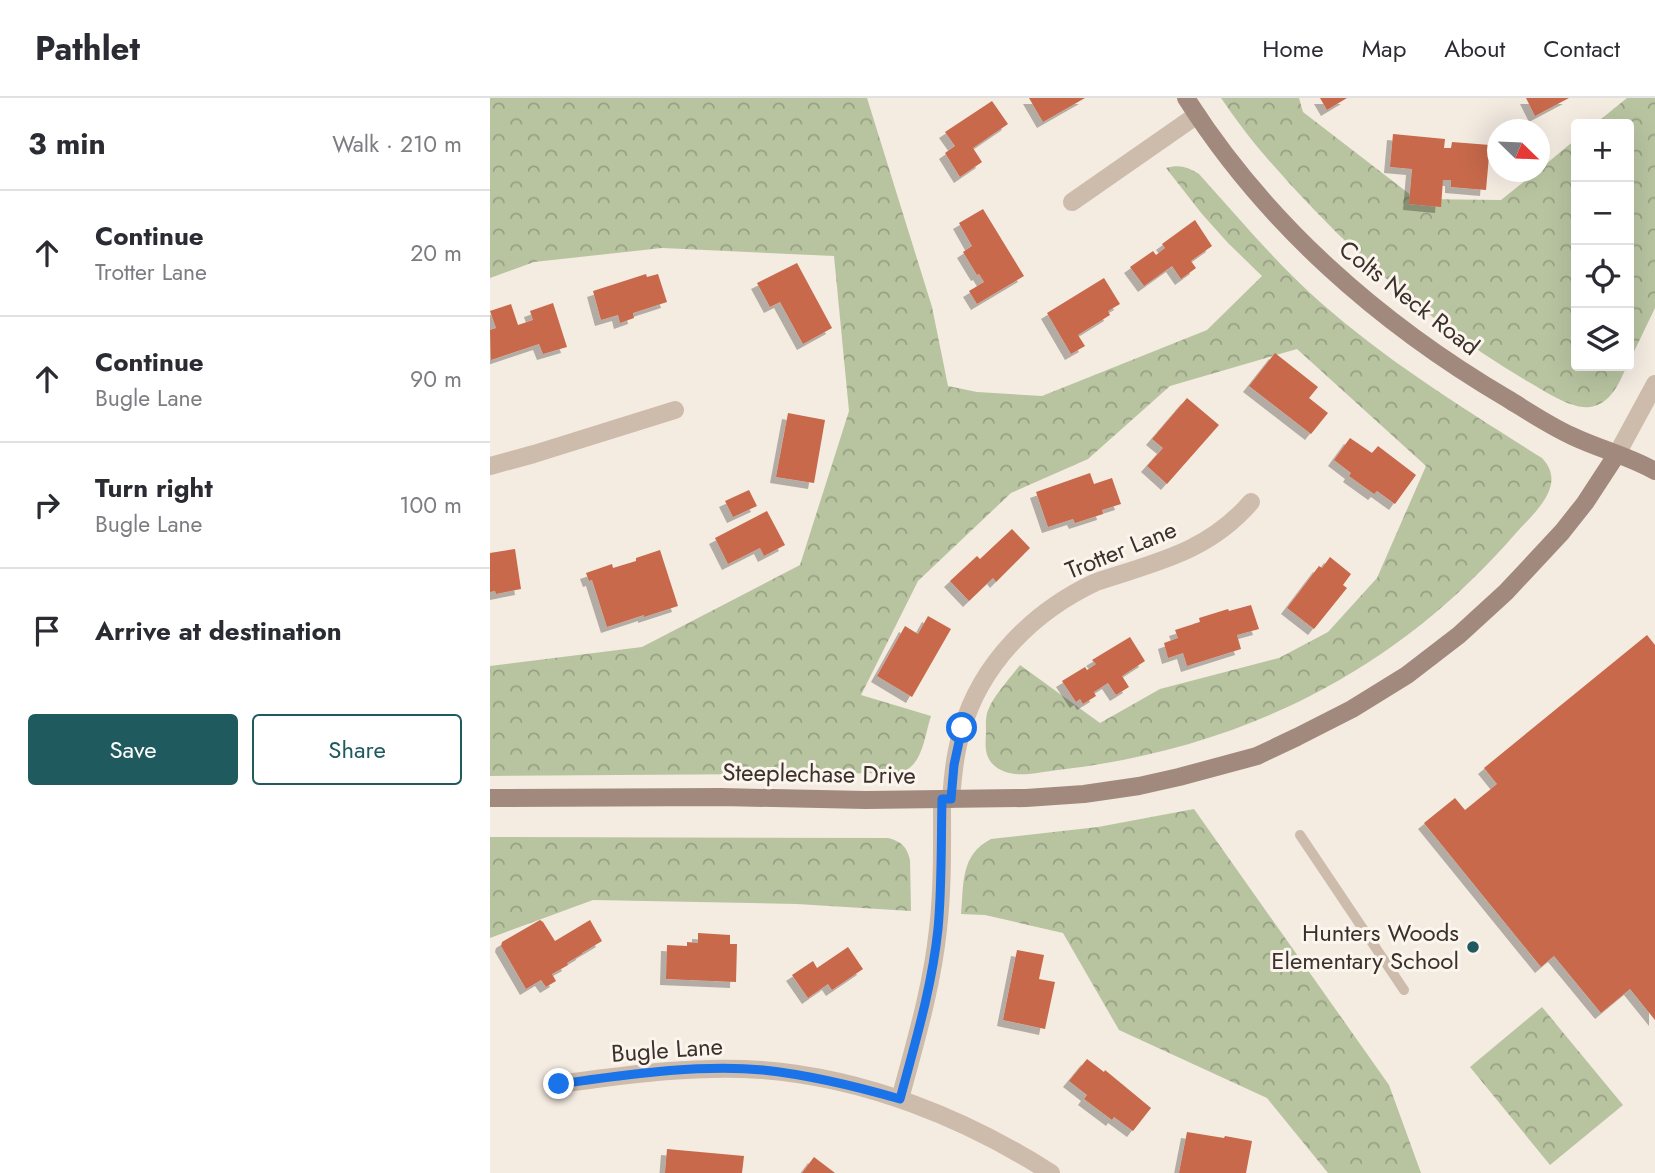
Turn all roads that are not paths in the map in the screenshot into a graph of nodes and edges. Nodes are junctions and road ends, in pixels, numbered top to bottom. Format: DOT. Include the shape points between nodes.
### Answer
graph roads {
  1 [pos="1186,98"];
  2 [pos="1197,115"];
  3 [pos="1072,202"];
  4 [pos="1655,384"];
  5 [pos="675,410"];
  6 [pos="1617,454"];
  7 [pos="490,467"];
  8 [pos="1655,471"];
  9 [pos="1251,502"];
  10 [pos="490,798"];
  11 [pos="947,799"];
  12 [pos="1300,835"];
  13 [pos="1404,990"];
  14 [pos="559,1084"];
  15 [pos="900,1099"];
  16 [pos="1051,1173"];
  1 -- 2 [label="street, Colts Neck Road"];
  2 -- 3 [label="street"];
  2 -- 6 [label="street, Colts Neck Road" via="1252,188 1304,246 1364,300 1471,378 1572,436"];
  4 -- 6 [label="street, Steeplechase Drive"];
  5 -- 7 [label="street"];
  6 -- 8 [label="street, Colts Neck Road"];
  6 -- 11 [label="street, Steeplechase Drive" via="1563,532 1506,592 1407,675 1352,709 1257,755 1139,786 1084,794"];
  9 -- 11 [label="street, Trotter Lane" via="1220,532 1194,548 1096,582 1023,630 998,658 972,703"];
  10 -- 11 [label="street, Steeplechase Drive"];
  11 -- 15 [label="street" via="933,965"];
  12 -- 13 [label="lane"];
  14 -- 15 [label="street, Bugle Lane" via="639,1074 761,1070 817,1077"];
  15 -- 16 [label="street, Bugle Lane" via="949,1118"];
}
